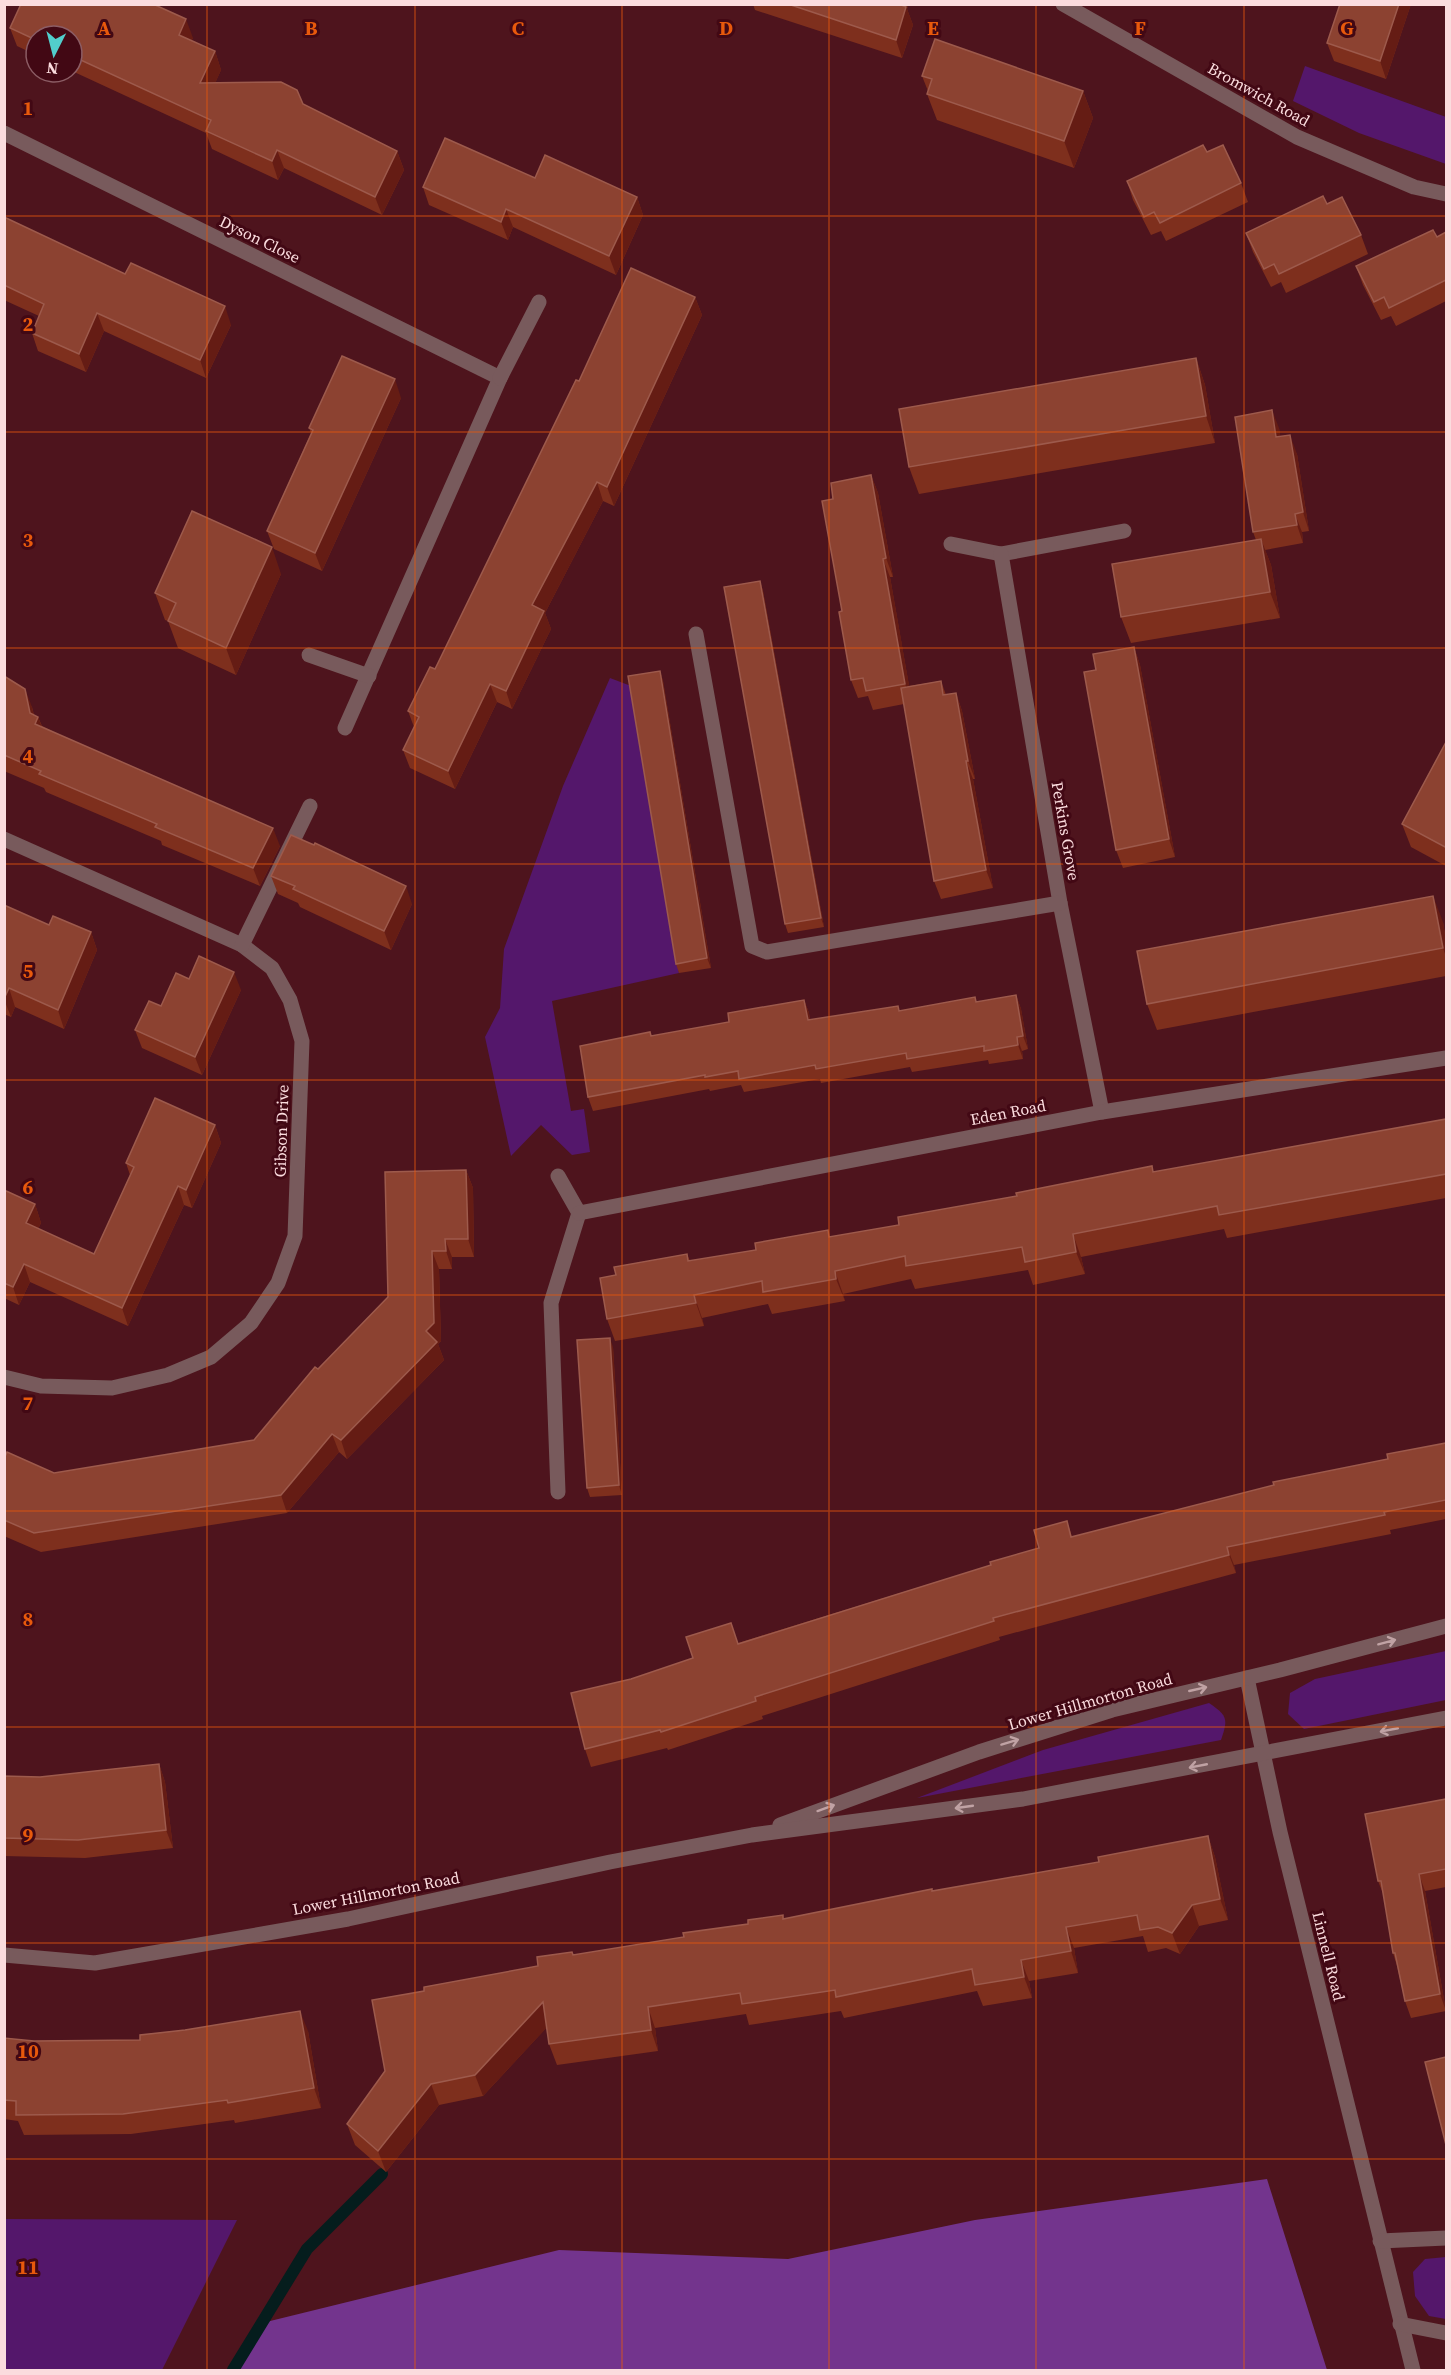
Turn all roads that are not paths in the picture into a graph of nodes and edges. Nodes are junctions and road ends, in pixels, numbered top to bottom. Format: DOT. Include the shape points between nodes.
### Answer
graph roads {
  1 [pos="1063,4"];
  2 [pos="4,133"];
  3 [pos="1446,194"];
  4 [pos="539,302"];
  5 [pos="500,378"];
  6 [pos="1124,531"];
  7 [pos="951,544"];
  8 [pos="1001,554"];
  9 [pos="696,634"];
  10 [pos="309,655"];
  11 [pos="369,676"];
  12 [pos="345,728"];
  13 [pos="310,806"];
  14 [pos="4,839"];
  15 [pos="1060,903"];
  16 [pos="242,945"];
  17 [pos="1446,1058"];
  18 [pos="1102,1112"];
  19 [pos="558,1176"];
  20 [pos="579,1213"];
  21 [pos="4,1377"];
  22 [pos="558,1492"];
  23 [pos="1446,1626"];
  24 [pos="1247,1678"];
  25 [pos="1446,1719"];
  26 [pos="1264,1754"];
  27 [pos="752,1835"];
  28 [pos="4,1955"];
  29 [pos="1446,2238"];
  30 [pos="1380,2241"];
  31 [pos="1400,2324"];
  32 [pos="1446,2333"];
  33 [pos="1413,2370"];
  1 -- 3 [label="street, Bromwich Road" via="1297,137 1414,187"];
  2 -- 5 [label="street, Dyson Close"];
  4 -- 5 [label="street"];
  5 -- 11 [label="street"];
  6 -- 8 [label="street"];
  7 -- 8 [label="street"];
  8 -- 15 [label="street, Perkins Grove"];
  9 -- 15 [label="street" via="752,946 766,952"];
  10 -- 11 [label="street"];
  11 -- 12 [label="street"];
  13 -- 16 [label="street"];
  14 -- 16 [label="street, Gibson Drive"];
  15 -- 18 [label="street, Perkins Grove"];
  16 -- 21 [label="street, Gibson Drive" via="272,968 290,1000 302,1041 296,1236 278,1283 251,1323 211,1357 168,1375 111,1388 41,1386"];
  17 -- 18 [label="street, Eden Road"];
  18 -- 20 [label="street, Eden Road"];
  19 -- 20 [label="street"];
  20 -- 22 [label="street" via="551,1303"];
  24 -- 23 [label="street, Lower Hillmorton Road, one-way"];
  24 -- 26 [label="street, Linnell Road"];
  27 -- 24 [label="street, Lower Hillmorton Road, one-way" via="979,1752 1112,1710"];
  25 -- 26 [label="street, Lower Hillmorton Road, one-way"];
  26 -- 27 [label="street, Lower Hillmorton Road, one-way" via="1023,1799"];
  26 -- 30 [label="street, Linnell Road"];
  27 -- 28 [label="street, Lower Hillmorton Road" via="348,1919 95,1963"];
  29 -- 30 [label="street"];
  30 -- 31 [label="street, Linnell Road"];
  31 -- 32 [label="street"];
  31 -- 33 [label="street, Linnell Road"];
}
